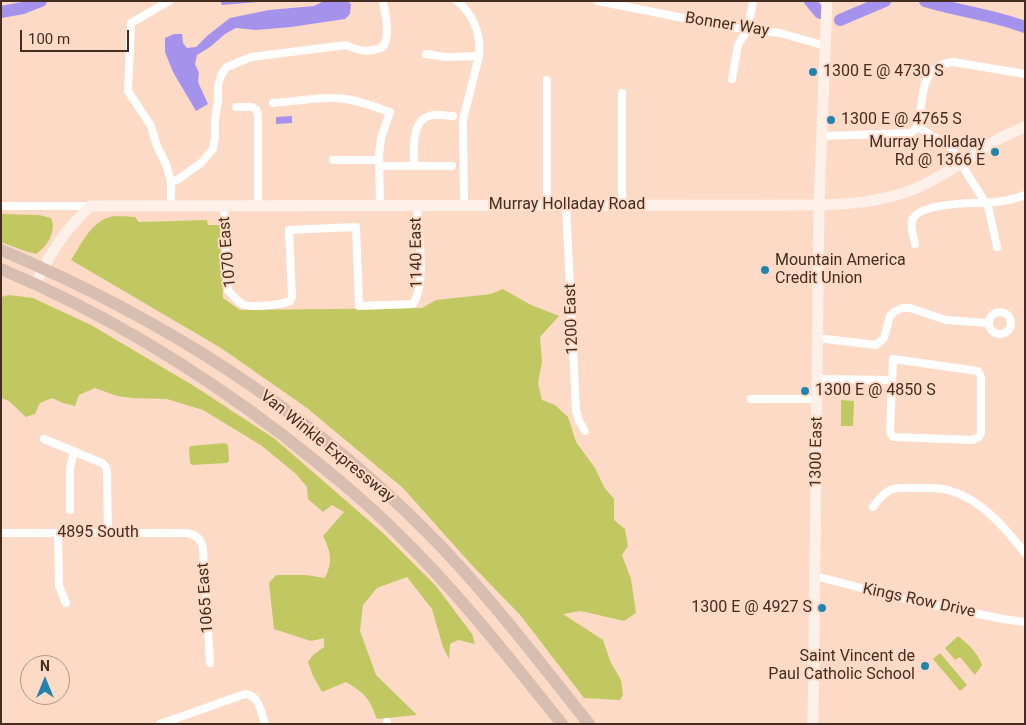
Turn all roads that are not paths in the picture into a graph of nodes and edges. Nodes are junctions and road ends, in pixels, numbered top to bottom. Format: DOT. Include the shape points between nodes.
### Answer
graph roads {
  1 [pos="169,1"];
  2 [pos="383,1"];
  3 [pos="457,1"];
  4 [pos="598,1"];
  5 [pos="753,1"];
  6 [pos="828,1"];
  7 [pos="748,30"];
  8 [pos="826,46"];
  9 [pos="426,54"];
  10 [pos="479,56"];
  11 [pos="1025,74"];
  12 [pos="732,79"];
  13 [pos="547,80"];
  14 [pos="622,93"];
  15 [pos="273,103"];
  16 [pos="236,107"];
  17 [pos="453,116"];
  18 [pos="917,127"];
  19 [pos="1025,127"];
  20 [pos="822,136"];
  21 [pos="332,160"];
  22 [pos="379,163"];
  23 [pos="961,163"];
  24 [pos="414,166"];
  25 [pos="452,166"];
  26 [pos="171,182"];
  27 [pos="1025,195"];
  28 [pos="985,202"];
  29 [pos="566,205"];
  30 [pos="622,205"];
  31 [pos="818,205"];
  32 [pos="1,206"];
  33 [pos="91,206"];
  34 [pos="171,206"];
  35 [pos="224,206"];
  36 [pos="258,206"];
  37 [pos="380,206"];
  38 [pos="416,206"];
  39 [pos="464,206"];
  40 [pos="547,206"];
  41 [pos="323,228"];
  42 [pos="915,244"];
  43 [pos="997,247"];
  44 [pos="1,250"];
  45 [pos="1,268"];
  46 [pos="43,268"];
  47 [pos="36,283"];
  48 [pos="988,323"];
  49 [pos="817,338"];
  50 [pos="817,379"];
  51 [pos="892,380"];
  52 [pos="751,399"];
  53 [pos="818,399"];
  54 [pos="585,431"];
  55 [pos="44,439"];
  56 [pos="74,452"];
  57 [pos="873,507"];
  58 [pos="70,510"];
  59 [pos="1,533"];
  60 [pos="58,533"];
  61 [pos="108,533"];
  62 [pos="195,535"];
  63 [pos="1025,553"];
  64 [pos="814,576"];
  65 [pos="66,603"];
  66 [pos="1025,622"];
  67 [pos="210,663"];
  68 [pos="169,722"];
  69 [pos="160,724"];
  70 [pos="265,724"];
  71 [pos="562,724"];
  72 [pos="589,724"];
  73 [pos="814,724"];
  1 -- 26 [label="street" via="131,23 128,91 151,126"];
  2 -- 26 [label="street" via="387,35 382,47 369,51 346,45 266,54 227,67 218,85 213,149 201,163"];
  3 -- 10 [label="street" via="472,18 477,30"];
  4 -- 7 [label="street, Bonner Way"];
  5 -- 7 [label="street"];
  6 -- 8 [label="main road, 1300 East"];
  7 -- 8 [label="street, Bonner Way" via="780,33"];
  7 -- 12 [label="street" via="738,45"];
  8 -- 20 [label="main road, 1300 East"];
  9 -- 10 [label="street"];
  10 -- 39 [label="street" via="463,120"];
  11 -- 18 [label="street" via="953,62 941,65 929,76 923,88"];
  13 -- 40 [label="street"];
  14 -- 30 [label="street"];
  15 -- 22 [label="street" via="328,98 352,100 390,112 381,138"];
  16 -- 36 [label="street" via="252,107 258,115"];
  17 -- 24 [label="street" via="432,115 422,120 415,133"];
  18 -- 20 [label="street" via="907,134"];
  18 -- 23 [label="street" via="946,144"];
  19 -- 23 [label="main road, Murray Holladay Road" via="999,138"];
  20 -- 31 [label="main road, 1300 East"];
  21 -- 22 [label="street"];
  22 -- 24 [label="street"];
  22 -- 37 [label="street"];
  23 -- 28 [label="street"];
  23 -- 31 [label="main road, Murray Holladay Road" via="931,181 893,196 865,202"];
  24 -- 25 [label="street"];
  26 -- 34 [label="street"];
  27 -- 28 [label="street" via="1017,199"];
  28 -- 42 [label="street" via="952,204 914,216"];
  28 -- 43 [label="street"];
  29 -- 30 [label="main road, Murray Holladay Road"];
  29 -- 40 [label="main road, Murray Holladay Road"];
  29 -- 54 [label="street, 1200 East" via="576,410"];
  30 -- 31 [label="main road, Murray Holladay Road"];
  31 -- 49 [label="main road, 1300 East"];
  32 -- 33 [label="street, Murray Holladay Road"];
  33 -- 34 [label="main road, Murray Holladay Road"];
  33 -- 46 [label="main road" via="68,227"];
  34 -- 35 [label="main road, Murray Holladay Road"];
  35 -- 36 [label="main road, Murray Holladay Road"];
  35 -- 41 [label="street, 1070 East" via="228,290 244,305 273,305 290,301 288,230"];
  36 -- 37 [label="main road, Murray Holladay Road"];
  37 -- 38 [label="main road, Murray Holladay Road"];
  38 -- 39 [label="main road, Murray Holladay Road"];
  38 -- 41 [label="street, 1140 East" via="420,280 418,298 413,304 359,306 356,227"];
  39 -- 40 [label="main road, Murray Holladay Road"];
  44 -- 46 [label="main road, Van Winkle Expressway"];
  45 -- 47 [label="main road, Van Winkle Expressway"];
  46 -- 47 [label="main road"];
  46 -- 72 [label="main road, Van Winkle Expressway" via="117,303 175,336 260,391 341,454 401,507 450,557 496,608"];
  47 -- 71 [label="main road, Van Winkle Expressway" via="156,348 230,397 331,472 398,533 448,586"];
  48 -- 49 [label="street" via="946,320 904,308 892,314 884,338 876,345"];
  49 -- 50 [label="main road, 1300 East"];
  50 -- 51 [label="street"];
  50 -- 53 [label="main road, 1300 East"];
  51 -- 51 [label="street" via="890,432 893,437 972,440 979,437 981,377 978,371 892,359"];
  52 -- 53 [label="street"];
  53 -- 64 [label="main road, 1300 East"];
  55 -- 56 [label="street"];
  56 -- 58 [label="street" via="70,468"];
  56 -- 61 [label="street" via="102,463 107,469"];
  57 -- 63 [label="street" via="882,494 892,488 952,491 986,512"];
  59 -- 60 [label="street, 4895 South"];
  60 -- 61 [label="street, 4895 South"];
  60 -- 65 [label="street" via="59,586"];
  61 -- 62 [label="street, 4895 South"];
  62 -- 67 [label="street, 1065 East" via="203,548"];
  64 -- 66 [label="street, Kings Row Drive" via="904,599"];
  64 -- 73 [label="main road, 1300 East"];
  68 -- 69 [label="street"];
  68 -- 70 [label="street" via="242,695 251,695"];
}
